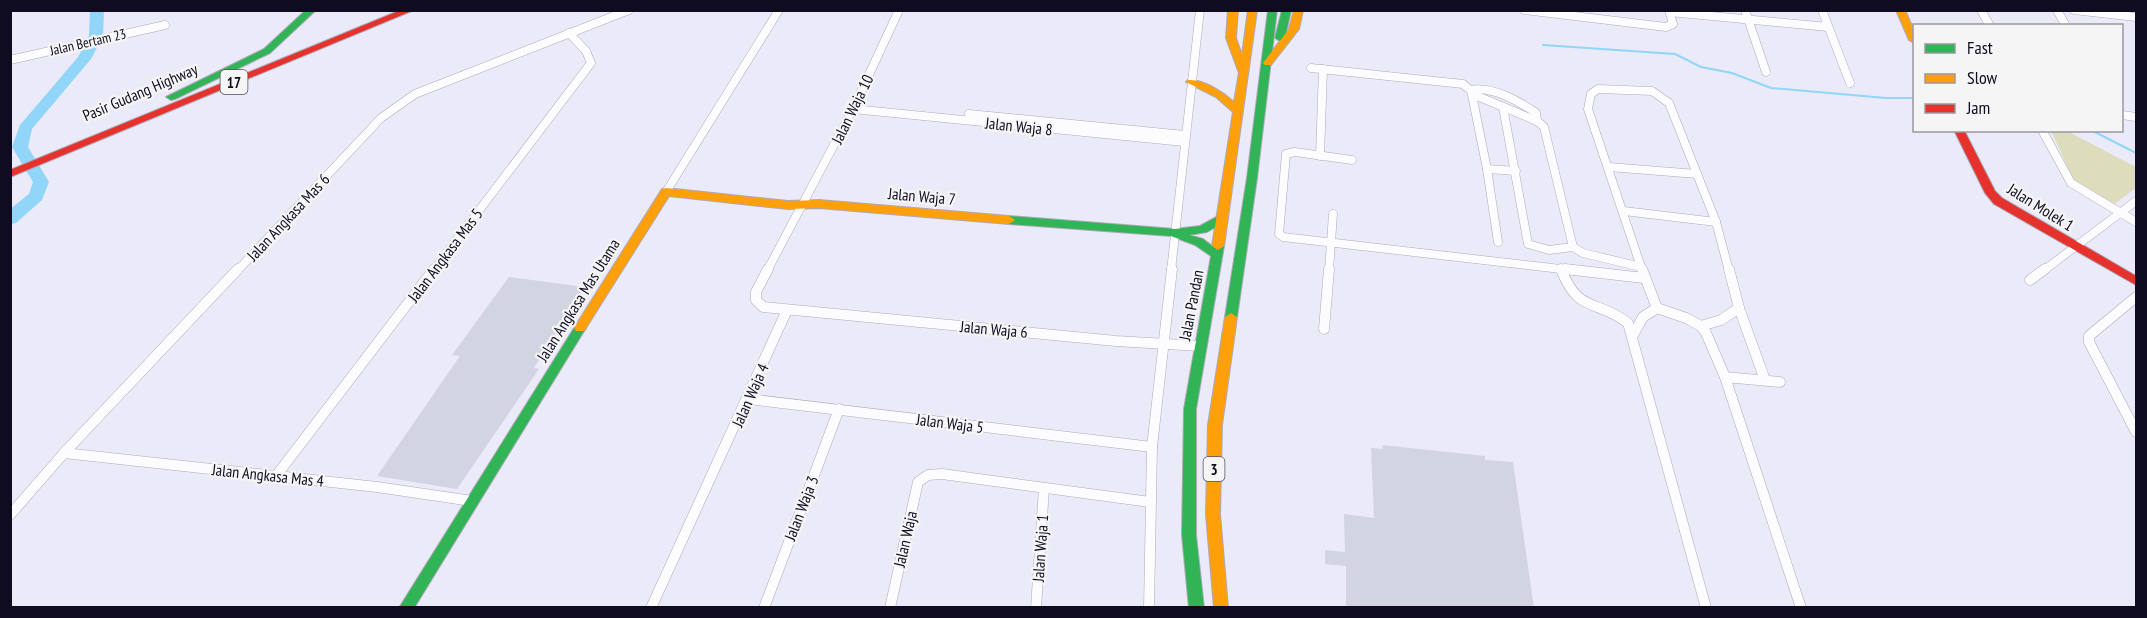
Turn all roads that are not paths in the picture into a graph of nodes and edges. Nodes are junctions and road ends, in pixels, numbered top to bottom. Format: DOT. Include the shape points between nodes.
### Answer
graph roads {
  1 [pos="312,10"];
  2 [pos="382,10"];
  3 [pos="410,10"];
  4 [pos="629,10"];
  5 [pos="779,10"];
  6 [pos="899,10"];
  7 [pos="1200,10"];
  8 [pos="1233,10"];
  9 [pos="1253,10"];
  10 [pos="1273,10"];
  11 [pos="1287,10"];
  12 [pos="1299,10"];
  13 [pos="1524,10"];
  14 [pos="1598,10"];
  15 [pos="1745,10"];
  16 [pos="1822,10"];
  17 [pos="1900,10"];
  18 [pos="1981,10"];
  19 [pos="2057,10"];
  20 [pos="2074,10"];
  21 [pos="1670,11"];
  22 [pos="2136,17"];
  23 [pos="1601,19"];
  24 [pos="1747,19"];
  25 [pos="1989,24"];
  26 [pos="2065,24"];
  27 [pos="165,25"];
  28 [pos="1828,27"];
  29 [pos="569,33"];
  30 [pos="1913,38"];
  31 [pos="10,60"];
  32 [pos="1268,64"];
  33 [pos="1311,68"];
  34 [pos="1323,69"];
  35 [pos="1766,72"];
  36 [pos="1244,76"];
  37 [pos="1191,82"];
  38 [pos="1850,83"];
  39 [pos="1471,90"];
  40 [pos="164,99"];
  41 [pos="855,106"];
  42 [pos="1503,107"];
  43 [pos="1239,112"];
  44 [pos="1537,121"];
  45 [pos="1960,132"];
  46 [pos="2043,132"];
  47 [pos="1184,139"];
  48 [pos="54,151"];
  49 [pos="1320,156"];
  50 [pos="1352,160"];
  51 [pos="10,164"];
  52 [pos="1609,167"];
  53 [pos="1487,169"];
  54 [pos="1516,171"];
  55 [pos="11,174"];
  56 [pos="1697,174"];
  57 [pos="666,192"];
  58 [pos="2136,201"];
  59 [pos="802,205"];
  60 [pos="1624,211"];
  61 [pos="2120,213"];
  62 [pos="1333,214"];
  63 [pos="1222,218"];
  64 [pos="1716,222"];
  65 [pos="2136,222"];
  66 [pos="1174,233"];
  67 [pos="1332,242"];
  68 [pos="1498,242"];
  69 [pos="2073,246"];
  70 [pos="1573,247"];
  71 [pos="1217,255"];
  72 [pos="1641,267"];
  73 [pos="1561,269"];
  74 [pos="1644,278"];
  75 [pos="2030,280"];
  76 [pos="2136,281"];
  77 [pos="2136,297"];
  78 [pos="1657,308"];
  79 [pos="1739,308"];
  80 [pos="788,310"];
  81 [pos="1701,326"];
  82 [pos="1324,328"];
  83 [pos="1633,335"];
  84 [pos="1165,344"];
  85 [pos="1200,346"];
  86 [pos="1725,377"];
  87 [pos="1765,380"];
  88 [pos="1780,382"];
  89 [pos="748,399"];
  90 [pos="839,409"];
  91 [pos="2135,424"];
  92 [pos="1152,447"];
  93 [pos="64,453"];
  94 [pos="276,476"];
  95 [pos="1044,488"];
  96 [pos="472,501"];
  97 [pos="1150,502"];
  98 [pos="10,515"];
  99 [pos="1036,607"];
  100 [pos="406,608"];
  101 [pos="651,608"];
  102 [pos="764,608"];
  103 [pos="890,608"];
  104 [pos="1149,608"];
  105 [pos="1197,608"];
  106 [pos="1221,608"];
  107 [pos="1706,608"];
  108 [pos="1801,608"];
  1 -- 40 [label="main road" via="267,51"];
  2 -- 40 [label="main road, Pasir Gudang Highway / 17"];
  3 -- 48 [label="main road, Pasir Gudang Highway / 17"];
  4 -- 29 [label="street, Jalan Angkasa Mas 6"];
  5 -- 57 [label="street, Jalan Angkasa Mas Utama"];
  6 -- 41 [label="street, Jalan Waja 10"];
  7 -- 37 [label="street"];
  8 -- 36 [label="main road" via="1231,38"];
  9 -- 36 [label="main road, Jalan Pandan / 3"];
  10 -- 32 [label="main road, 3"];
  11 -- 32 [label="main road"];
  12 -- 32 [label="main road" via="1294,29"];
  13 -- 23 [label="street"];
  14 -- 23 [label="street"];
  15 -- 24 [label="street"];
  16 -- 28 [label="street"];
  17 -- 30 [label="main road"];
  18 -- 25 [label="street"];
  19 -- 26 [label="street"];
  20 -- 22 [label="street"];
  21 -- 23 [label="street" via="1672,27"];
  21 -- 24 [label="street"];
  24 -- 28 [label="street"];
  24 -- 35 [label="street"];
  27 -- 31 [label="street, Jalan Bertam 23"];
  28 -- 38 [label="street"];
  29 -- 93 [label="street, Jalan Angkasa Mas 6" via="415,94 381,118"];
  29 -- 94 [label="street, Jalan Angkasa Mas 5" via="586,51 591,63"];
  32 -- 106 [label="main road, 3" via="1215,425 1213,514"];
  33 -- 34 [label="street"];
  34 -- 39 [label="street" via="1454,82"];
  34 -- 49 [label="street"];
  36 -- 43 [label="main road, Jalan Pandan / 3"];
  37 -- 43 [label="main road" via="1220,94"];
  37 -- 47 [label="street"];
  39 -- 42 [label="street"];
  39 -- 44 [label="street" via="1483,88 1529,107 1536,113"];
  39 -- 53 [label="street"];
  40 -- 48 [label="main road, Pasir Gudang Highway / 17"];
  41 -- 47 [label="street, Jalan Waja 8"];
  41 -- 59 [label="street, Jalan Waja 10"];
  42 -- 44 [label="street"];
  42 -- 54 [label="street"];
  43 -- 63 [label="main road, Jalan Pandan / 3"];
  44 -- 70 [label="street" via="1544,128"];
  45 -- 69 [label="main road, Jalan Molek 1" via="1990,193"];
  46 -- 61 [label="street" via="2071,183"];
  47 -- 66 [label="street"];
  48 -- 51 [label="main road, Pasir Gudang Highway / 17"];
  48 -- 55 [label="main road, 17"];
  49 -- 50 [label="street"];
  49 -- 67 [label="street" via="1286,154 1278,230 1283,237"];
  52 -- 56 [label="street"];
  52 -- 56 [label="street" via="1588,109 1591,94 1613,88 1652,91 1669,103"];
  52 -- 60 [label="street"];
  53 -- 54 [label="street"];
  53 -- 68 [label="street"];
  54 -- 70 [label="street" via="1528,244 1561,250"];
  56 -- 64 [label="street"];
  57 -- 59 [label="main road, Jalan Waja 7"];
  57 -- 96 [label="main road, Jalan Angkasa Mas Utama"];
  58 -- 61 [label="street"];
  59 -- 66 [label="main road, Jalan Waja 7"];
  59 -- 80 [label="street" via="756,292 756,300 763,307"];
  60 -- 64 [label="street"];
  60 -- 72 [label="street"];
  61 -- 65 [label="street"];
  61 -- 69 [label="street"];
  62 -- 67 [label="street"];
  63 -- 66 [label="main road, Jalan Waja 7" via="1203,229"];
  63 -- 71 [label="main road, Jalan Pandan / 3"];
  64 -- 79 [label="street"];
  66 -- 71 [label="main road, Jalan Waja 7" via="1199,242"];
  66 -- 84 [label="street"];
  67 -- 73 [label="street"];
  67 -- 82 [label="street"];
  69 -- 75 [label="street"];
  69 -- 76 [label="main road, Jalan Molek 1"];
  70 -- 72 [label="street"];
  71 -- 85 [label="main road, Jalan Pandan / 3"];
  72 -- 74 [label="street"];
  73 -- 74 [label="street"];
  73 -- 83 [label="street" via="1571,292 1621,316"];
  74 -- 78 [label="street"];
  77 -- 91 [label="street" via="2089,336"];
  78 -- 81 [label="street"];
  78 -- 83 [label="street" via="1643,317"];
  79 -- 81 [label="street" via="1721,320"];
  79 -- 87 [label="street"];
  80 -- 84 [label="street, Jalan Waja 6"];
  80 -- 89 [label="street, Jalan Waja 4"];
  81 -- 86 [label="street"];
  83 -- 107 [label="street"];
  84 -- 85 [label="street, Jalan Waja 6"];
  84 -- 92 [label="street"];
  85 -- 105 [label="main road, Jalan Pandan / 3" via="1190,409 1189,535"];
  86 -- 87 [label="street"];
  86 -- 108 [label="street"];
  87 -- 88 [label="street"];
  89 -- 90 [label="street, Jalan Waja 5"];
  89 -- 101 [label="street, Jalan Waja 4"];
  90 -- 92 [label="street, Jalan Waja 5"];
  90 -- 102 [label="street, Jalan Waja 3"];
  92 -- 97 [label="street"];
  93 -- 94 [label="street, Jalan Angkasa Mas 4"];
  93 -- 98 [label="street, Jalan Angkasa Mas 6"];
  94 -- 96 [label="street, Jalan Angkasa Mas 4"];
  95 -- 97 [label="street"];
  95 -- 99 [label="street, Jalan Waja 1"];
  95 -- 103 [label="street, Jalan Waja" via="942,474 928,475 918,482"];
  96 -- 100 [label="main road, Jalan Angkasa Mas Utama"];
  97 -- 104 [label="street"];
}
